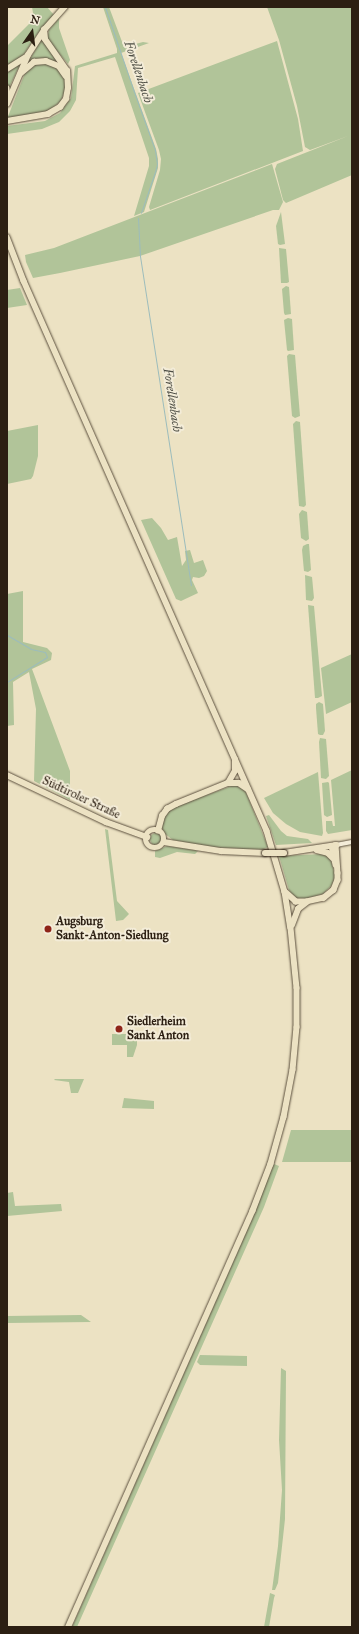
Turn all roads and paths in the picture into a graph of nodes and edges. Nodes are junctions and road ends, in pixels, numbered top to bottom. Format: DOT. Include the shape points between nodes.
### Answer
graph roads {
  1 [pos="65,7"];
  2 [pos="44,30"];
  3 [pos="28,55"];
  4 [pos="63,68"];
  5 [pos="7,69"];
  6 [pos="17,78"];
  7 [pos="7,88"];
  8 [pos="7,103"];
  9 [pos="7,121"];
  10 [pos="7,237"];
  11 [pos="235,758"];
  12 [pos="7,775"];
  13 [pos="228,783"];
  14 [pos="250,791"];
  15 [pos="158,831"];
  16 [pos="147,837"];
  17 [pos="164,842"];
  18 [pos="351,842"];
  19 [pos="337,845"];
  20 [pos="311,850"];
  21 [pos="333,858"];
  22 [pos="338,873"];
  23 [pos="285,892"];
  24 [pos="307,902"];
  25 [pos="291,928"];
  26 [pos="69,1627"];
  1 -- 2 [label="main road"];
  2 -- 3 [label="main road"];
  2 -- 4 [label="main road" via="45,39"];
  3 -- 5 [label="main road"];
  3 -- 6 [label="main road"];
  4 -- 6 [label="main road" via="50,62 38,61 27,66"];
  4 -- 9 [label="main road" via="68,81 66,99 56,110 40,116"];
  6 -- 8 [label="main road"];
  7 -- 8 [label="main road"];
  10 -- 11 [label="main road" via="24,281"];
  11 -- 13 [label="main road" via="235,771"];
  11 -- 14 [label="main road"];
  12 -- 16 [label="main road, Südtiroler Straße" via="100,819"];
  13 -- 14 [label="main road" via="239,783"];
  13 -- 15 [label="main road" via="167,809"];
  14 -- 23 [label="main road" via="267,831"];
  15 -- 16 [label="main road" via="151,832"];
  15 -- 17 [label="main road" via="163,835"];
  16 -- 17 [label="main road" via="148,844 154,848 160,847"];
  17 -- 20 [label="main road, bridge" via="203,849 265,853"];
  18 -- 19 [label="street"];
  19 -- 20 [label="main road"];
  19 -- 21 [label="main road"];
  19 -- 22 [label="main road"];
  20 -- 21 [label="main road" via="324,852"];
  21 -- 22 [label="main road"];
  22 -- 24 [label="main road" via="334,890 324,898"];
  23 -- 24 [label="main road" via="296,902"];
  23 -- 25 [label="main road"];
  24 -- 25 [label="main road" via="298,909"];
  25 -- 26 [label="main road" via="297,988 293,1070 271,1164 253,1211"];
}
